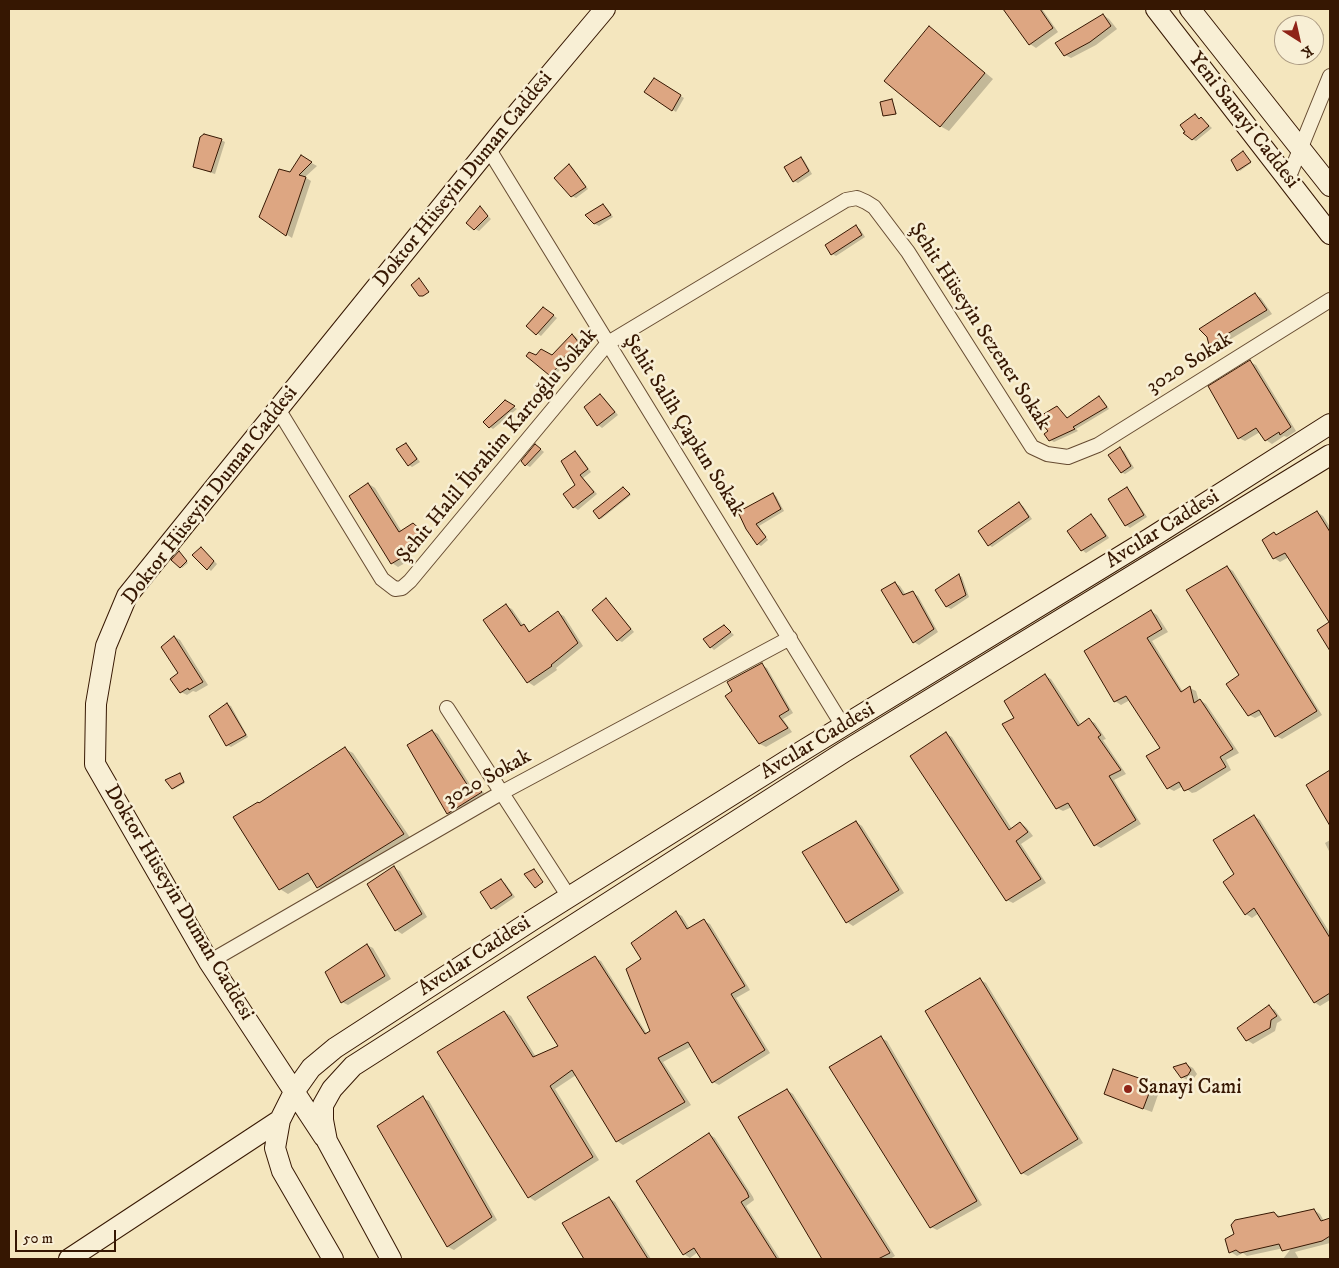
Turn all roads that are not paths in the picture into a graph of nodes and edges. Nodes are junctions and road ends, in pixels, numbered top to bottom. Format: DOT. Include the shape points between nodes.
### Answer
graph roads {
  1 [pos="605,9"];
  2 [pos="1156,9"];
  3 [pos="1190,9"];
  4 [pos="1330,76"];
  5 [pos="488,148"];
  6 [pos="1301,149"];
  7 [pos="1288,179"];
  8 [pos="1330,186"];
  9 [pos="866,202"];
  10 [pos="1330,234"];
  11 [pos="1330,300"];
  12 [pos="608,343"];
  13 [pos="278,409"];
  14 [pos="1330,424"];
  15 [pos="1330,454"];
  16 [pos="1068,458"];
  17 [pos="790,638"];
  18 [pos="447,708"];
  19 [pos="843,726"];
  20 [pos="501,794"];
  21 [pos="569,897"];
  22 [pos="209,962"];
  23 [pos="332,1088"];
  24 [pos="294,1092"];
  25 [pos="280,1120"];
  26 [pos="326,1141"];
  27 [pos="69,1259"];
  28 [pos="333,1259"];
  29 [pos="391,1259"];
  1 -- 5 [label="main road, Doktor Hüseyin Duman Caddesi"];
  2 -- 7 [label="main road, Yeni Sanayi Caddesi"];
  3 -- 6 [label="main road, Yeni Sanayi Caddesi"];
  4 -- 6 [label="street"];
  5 -- 12 [label="street, Şehit Salih Çapkın Sokak"];
  5 -- 13 [label="main road, Doktor Hüseyin Duman Caddesi"];
  6 -- 7 [label="street"];
  6 -- 8 [label="main road, Yeni Sanayi Caddesi"];
  7 -- 10 [label="main road, Yeni Sanayi Caddesi"];
  9 -- 12 [label="street, Şehit Halil İbrahim Kartoğlu Sokak" via="857,198 846,200"];
  9 -- 16 [label="street, Şehit Hüseyin Sezener Sokak" via="874,207 908,252 1032,447 1046,454"];
  11 -- 16 [label="street, 3020 Sokak" via="1098,445"];
  12 -- 13 [label="street, Şehit Halil İbrahim Kartoğlu Sokak" via="402,588 395,589 382,579"];
  12 -- 17 [label="street, Şehit Salih Çapkın Sokak"];
  13 -- 22 [label="main road, Doktor Hüseyin Duman Caddesi" via="127,596 106,646 96,704 96,764"];
  14 -- 19 [label="main road, Avcılar Caddesi"];
  15 -- 23 [label="main road, Avcılar Caddesi" via="795,783 353,1066"];
  17 -- 19 [label="street, Şehit Salih Çapkın Sokak"];
  17 -- 20 [label="street, 3020 Sokak"];
  18 -- 20 [label="street"];
  19 -- 21 [label="main road, Avcılar Caddesi"];
  20 -- 21 [label="street"];
  20 -- 22 [label="street, 3020 Sokak"];
  21 -- 24 [label="main road, Avcılar Caddesi" via="363,1028 312,1068"];
  22 -- 24 [label="main road, Doktor Hüseyin Duman Caddesi"];
  23 -- 26 [label="main road, Doktor Hüseyin Duman Caddesi" via="324,1105"];
  24 -- 25 [label="main road"];
  24 -- 26 [label="main road, Doktor Hüseyin Duman Caddesi"];
  25 -- 27 [label="main road"];
  25 -- 28 [label="main road" via="275,1148 282,1171"];
  26 -- 29 [label="main road, Doktor Hüseyin Duman Caddesi"];
}
